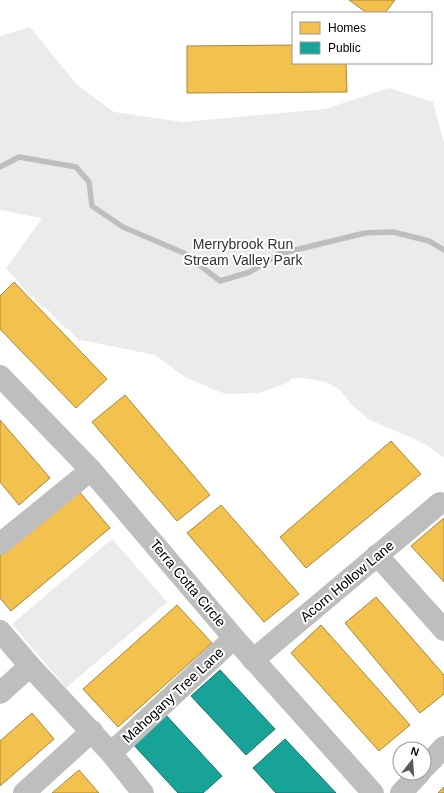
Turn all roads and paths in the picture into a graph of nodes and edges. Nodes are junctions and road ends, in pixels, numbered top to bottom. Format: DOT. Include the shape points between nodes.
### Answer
graph roads {
  1 [pos="0,376"];
  2 [pos="91,470"];
  3 [pos="440,503"];
  4 [pos="0,544"];
  5 [pos="377,555"];
  6 [pos="444,630"];
  7 [pos="0,631"];
  8 [pos="234,638"];
  9 [pos="253,660"];
  10 [pos="30,666"];
  11 [pos="0,693"];
  12 [pos="92,732"];
  13 [pos="444,747"];
  14 [pos="111,753"];
  15 [pos="432,760"];
  16 [pos="412,781"];
  17 [pos="24,793"];
  18 [pos="143,793"];
  19 [pos="373,793"];
  20 [pos="401,793"];
  1 -- 2 [label="street, Terra Cotta Circle"];
  2 -- 4 [label="street"];
  2 -- 8 [label="street, Terra Cotta Circle"];
  3 -- 5 [label="street, Acorn Hollow Lane"];
  5 -- 6 [label="street"];
  5 -- 9 [label="street, Acorn Hollow Lane"];
  7 -- 10 [label="street"];
  8 -- 9 [label="street, Terra Cotta Circle"];
  8 -- 14 [label="street, Mahogany Tree Lane"];
  9 -- 19 [label="street, Terra Cotta Circle"];
  10 -- 11 [label="street"];
  10 -- 12 [label="street"];
  12 -- 14 [label="street"];
  12 -- 17 [label="street"];
  13 -- 15 [label="street"];
  14 -- 18 [label="street"];
  16 -- 20 [label="street"];
}
